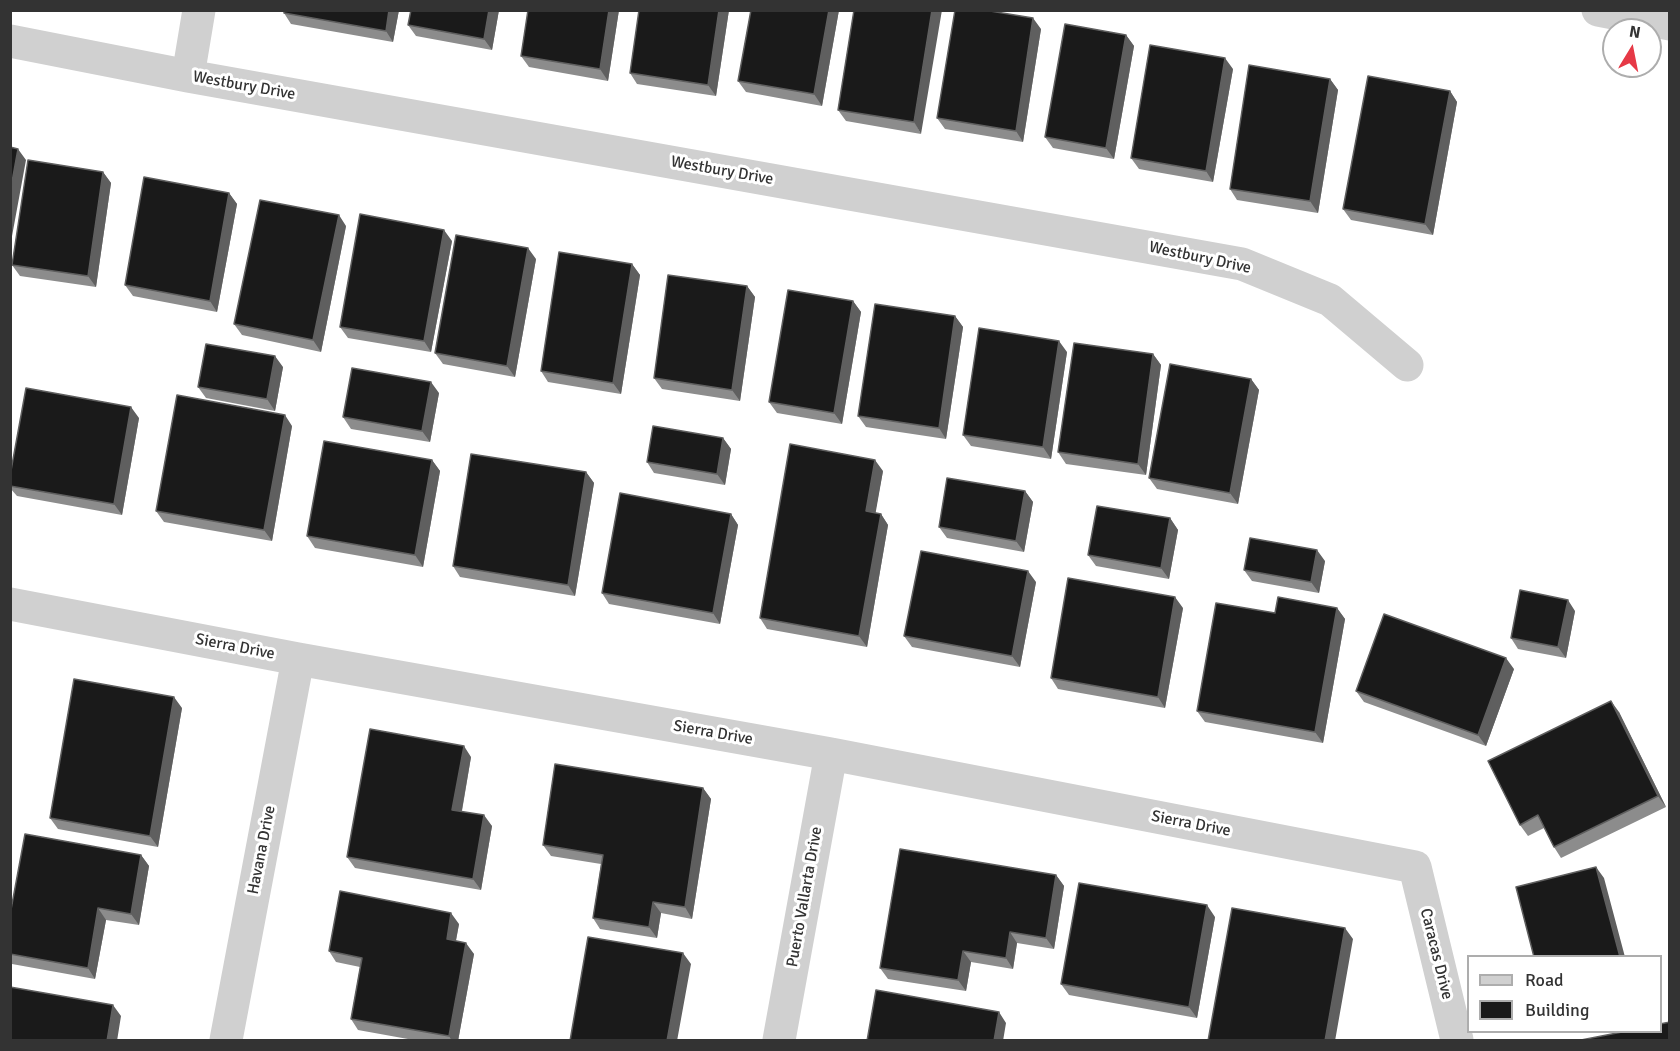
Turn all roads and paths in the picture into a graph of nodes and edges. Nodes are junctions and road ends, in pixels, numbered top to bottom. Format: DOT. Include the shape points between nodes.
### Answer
graph roads {
  1 [pos="199,10"];
  2 [pos="1598,10"];
  3 [pos="1670,24"];
  4 [pos="10,41"];
  5 [pos="188,76"];
  6 [pos="1407,365"];
  7 [pos="10,604"];
  8 [pos="298,659"];
  9 [pos="831,754"];
  10 [pos="1415,867"];
  11 [pos="226,1041"];
  12 [pos="779,1041"];
  13 [pos="1457,1041"];
  1 -- 5 [label="street"];
  2 -- 3 [label="street"];
  4 -- 5 [label="street, Westbury Drive"];
  5 -- 6 [label="street, Westbury Drive" via="1242,264 1330,300"];
  7 -- 8 [label="street, Sierra Drive"];
  8 -- 9 [label="street, Sierra Drive"];
  8 -- 11 [label="street, Havana Drive"];
  9 -- 10 [label="street, Sierra Drive"];
  9 -- 12 [label="street, Puerto Vallarta Drive"];
  10 -- 13 [label="street, Caracas Drive"];
}
